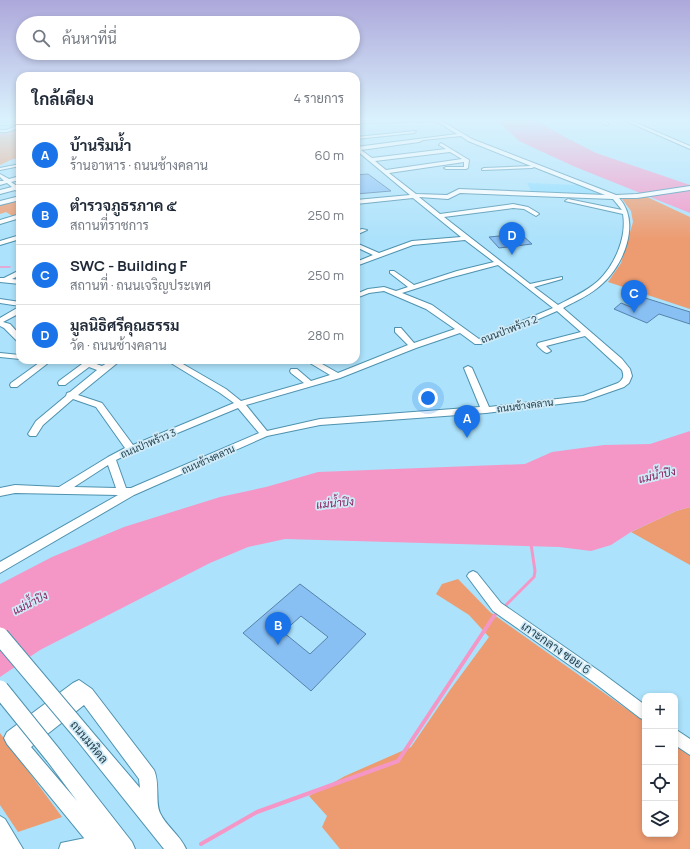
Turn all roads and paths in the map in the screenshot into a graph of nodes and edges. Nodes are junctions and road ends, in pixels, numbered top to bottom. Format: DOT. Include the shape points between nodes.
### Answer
graph roads {
  1 [pos="371,160"];
  2 [pos="374,160"];
  3 [pos="467,160"];
  4 [pos="520,160"];
  5 [pos="16,166"];
  6 [pos="536,166"];
  7 [pos="484,169"];
  8 [pos="0,170"];
  9 [pos="384,172"];
  10 [pos="0,175"];
  11 [pos="16,179"];
  12 [pos="8,181"];
  13 [pos="0,183"];
  14 [pos="16,187"];
  15 [pos="690,188"];
  16 [pos="16,190"];
  17 [pos="0,193"];
  18 [pos="415,196"];
  19 [pos="615,197"];
  20 [pos="16,199"];
  21 [pos="568,201"];
  22 [pos="360,202"];
  23 [pos="0,203"];
  24 [pos="626,213"];
  25 [pos="536,214"];
  26 [pos="440,216"];
  27 [pos="16,217"];
  28 [pos="0,222"];
  29 [pos="364,230"];
  30 [pos="360,232"];
  31 [pos="16,238"];
  32 [pos="466,238"];
  33 [pos="0,242"];
  34 [pos="360,247"];
  35 [pos="378,255"];
  36 [pos="360,262"];
  37 [pos="499,263"];
  38 [pos="392,272"];
  39 [pos="16,274"];
  40 [pos="560,278"];
  41 [pos="2,280"];
  42 [pos="16,282"];
  43 [pos="529,286"];
  44 [pos="413,287"];
  45 [pos="360,294"];
  46 [pos="396,294"];
  47 [pos="0,301"];
  48 [pos="16,303"];
  49 [pos="559,309"];
  50 [pos="16,313"];
  51 [pos="0,323"];
  52 [pos="398,330"];
  53 [pos="460,330"];
  54 [pos="586,333"];
  55 [pos="16,334"];
  56 [pos="413,346"];
  57 [pos="547,351"];
  58 [pos="0,355"];
  59 [pos="16,357"];
  60 [pos="43,364"];
  61 [pos="88,364"];
  62 [pos="111,364"];
  63 [pos="177,364"];
  64 [pos="316,364"];
  65 [pos="468,368"];
  66 [pos="104,369"];
  67 [pos="294,371"];
  68 [pos="337,376"];
  69 [pos="62,384"];
  70 [pos="310,384"];
  71 [pos="14,385"];
  72 [pos="70,396"];
  73 [pos="240,404"];
  74 [pos="486,410"];
  75 [pos="33,434"];
  76 [pos="266,434"];
  77 [pos="131,449"];
  78 [pos="110,459"];
  79 [pos="61,490"];
  80 [pos="0,492"];
  81 [pos="127,492"];
  82 [pos="0,568"];
  83 [pos="473,576"];
  84 [pos="0,636"];
  85 [pos="0,688"];
  86 [pos="642,711"];
  87 [pos="678,738"];
  88 [pos="690,748"];
  89 [pos="152,816"];
  90 [pos="0,824"];
  91 [pos="100,843"];
  92 [pos="9,847"];
  93 [pos="67,849"];
  94 [pos="125,849"];
  95 [pos="176,849"];
  1 -- 2 [label="street"];
  1 -- 9 [label="street, ถนนช้างคลาน"];
  3 -- 9 [label="street" via="466,168 418,167"];
  4 -- 6 [label="street"];
  5 -- 8 [label="street"];
  6 -- 7 [label="street"];
  6 -- 19 [label="street"];
  9 -- 18 [label="street, ถนนช้างคลาน"];
  10 -- 12 [label="street"];
  11 -- 12 [label="street"];
  12 -- 13 [label="street"];
  12 -- 14 [label="street"];
  15 -- 19 [label="street"];
  16 -- 17 [label="street"];
  18 -- 19 [label="street" via="448,197 459,191"];
  18 -- 22 [label="street"];
  18 -- 26 [label="street, ถนนช้างคลาน"];
  19 -- 24 [label="street"];
  20 -- 23 [label="street"];
  21 -- 24 [label="street"];
  24 -- 49 [label="street" via="624,238 612,268 600,283"];
  25 -- 26 [label="street" via="526,208 513,206"];
  26 -- 32 [label="street, ถนนช้างคลาน"];
  27 -- 28 [label="street"];
  29 -- 30 [label="street"];
  31 -- 33 [label="street"];
  32 -- 35 [label="street" via="412,243"];
  32 -- 37 [label="street, ถนนช้างคลาน"];
  34 -- 35 [label="street"];
  35 -- 36 [label="street"];
  37 -- 43 [label="street, ถนนช้างคลาน"];
  37 -- 44 [label="street" via="473,268"];
  38 -- 44 [label="street"];
  39 -- 41 [label="street"];
  40 -- 43 [label="street"];
  41 -- 42 [label="street"];
  43 -- 49 [label="street, ถนนช้างคลาน"];
  44 -- 46 [label="street"];
  45 -- 46 [label="street" via="384,289"];
  46 -- 53 [label="street" via="429,307"];
  47 -- 48 [label="street"];
  49 -- 53 [label="street, ถนนป่าพร้าว 2" via="478,342"];
  49 -- 54 [label="street, ถนนช้างคลาน"];
  50 -- 51 [label="street"];
  51 -- 55 [label="street"];
  52 -- 56 [label="street"];
  53 -- 56 [label="street, ถนนป่าพร้าว 3"];
  54 -- 57 [label="street" via="541,345"];
  54 -- 74 [label="street, ถนนช้างคลาน" via="626,369 628,376 621,385 584,398"];
  56 -- 68 [label="street, ถนนป่าพร้าว 3"];
  58 -- 59 [label="street"];
  60 -- 71 [label="street"];
  61 -- 66 [label="street"];
  61 -- 69 [label="street"];
  62 -- 66 [label="street"];
  63 -- 73 [label="street"];
  64 -- 68 [label="street"];
  65 -- 74 [label="street"];
  66 -- 72 [label="street"];
  67 -- 70 [label="street"];
  68 -- 70 [label="street, ถนนป่าพร้าว 3"];
  70 -- 73 [label="street, ถนนป่าพร้าว 3"];
  72 -- 75 [label="street" via="39,423"];
  72 -- 77 [label="street" via="99,405"];
  73 -- 76 [label="street"];
  73 -- 77 [label="street, ถนนป่าพร้าว 3"];
  74 -- 76 [label="street, ถนนช้างคลาน" via="320,422"];
  76 -- 81 [label="street, ถนนช้างคลาน"];
  77 -- 78 [label="street, ถนนป่าพร้าว 3"];
  78 -- 79 [label="street, ถนนป่าพร้าว 3"];
  78 -- 81 [label="street"];
  79 -- 80 [label="street, ถนนช้างคลาน" via="15,489"];
  79 -- 81 [label="street, ถนนช้างคลาน"];
  81 -- 82 [label="street"];
  83 -- 86 [label="street, เกาะกลาง ซอย 6" via="502,610"];
  84 -- 89 [label="main road, ถนนมหิดล, bridge"];
  85 -- 94 [label="main road, bridge"];
  87 -- 88 [label="street"];
  89 -- 91 [label="main road" via="148,776 86,694 19,746"];
  89 -- 95 [label="main road, ถนนมหิดล"];
  90 -- 92 [label="street"];
  91 -- 93 [label="street"];
  91 -- 94 [label="main road" via="113,849"];
}
